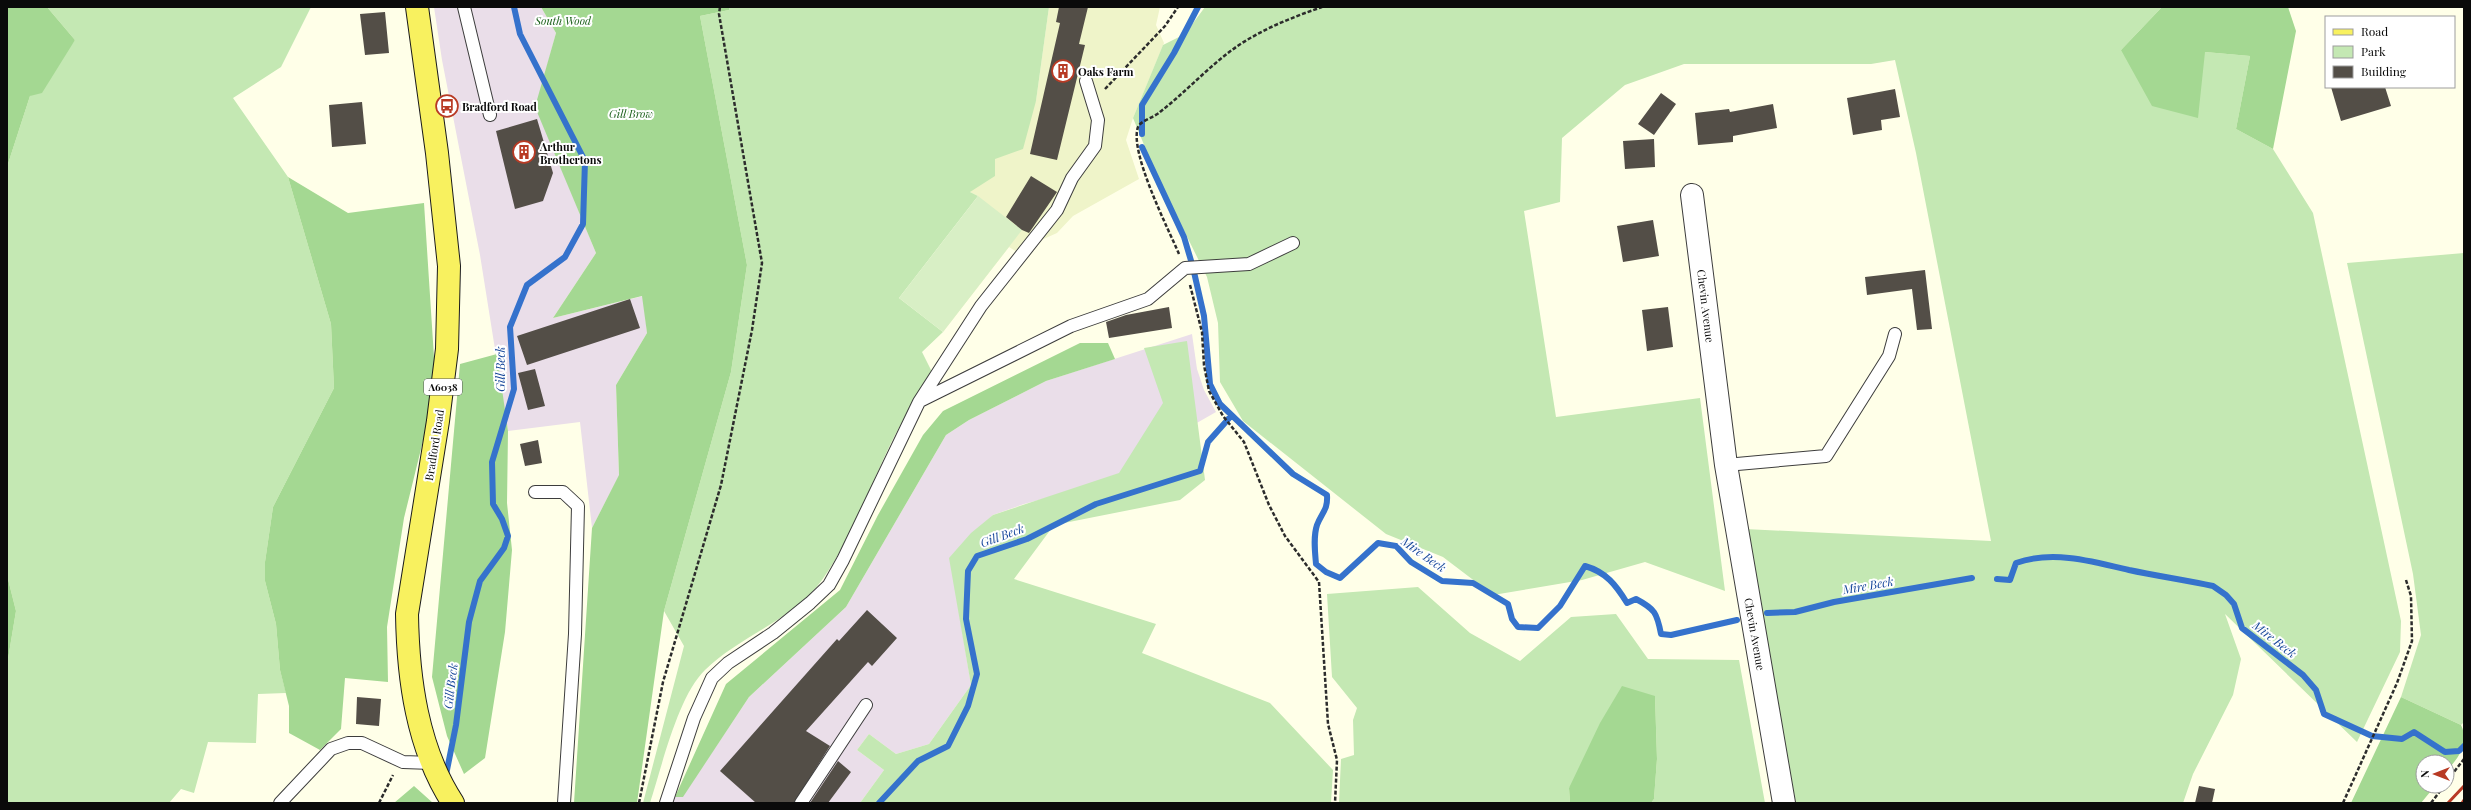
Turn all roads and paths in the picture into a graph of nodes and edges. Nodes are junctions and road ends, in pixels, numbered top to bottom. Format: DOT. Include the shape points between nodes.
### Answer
graph roads {
  1 [pos="417,7"];
  2 [pos="464,7"];
  3 [pos="720,7"];
  4 [pos="1178,7"];
  5 [pos="1322,7"];
  6 [pos="1086,81"];
  7 [pos="1091,98"];
  8 [pos="490,115"];
  9 [pos="1692,195"];
  10 [pos="1293,243"];
  11 [pos="1185,268"];
  12 [pos="1895,334"];
  13 [pos="920,402"];
  14 [pos="1726,465"];
  15 [pos="535,492"];
  16 [pos="2406,580"];
  17 [pos="866,705"];
  18 [pos="2464,759"];
  19 [pos="403,762"];
  20 [pos="432,763"];
  21 [pos="2455,771"];
  22 [pos="2438,794"];
  23 [pos="280,803"];
  24 [pos="379,803"];
  25 [pos="453,803"];
  26 [pos="564,803"];
  27 [pos="639,803"];
  28 [pos="666,803"];
  29 [pos="801,803"];
  30 [pos="1335,803"];
  31 [pos="1784,803"];
  32 [pos="2343,803"];
  33 [pos="2431,803"];
  1 -- 20 [label="main road, Bradford Road / A6038" via="449,266 447,349 441,400 407,614 411,685"];
  2 -- 8 [label="lane"];
  3 -- 27 [label="path" via="719,14 762,263 752,330 720,485 663,682"];
  4 -- 7 [label="path" via="1165,26 1104,91"];
  5 -- 11 [label="path" via="1289,18 1239,45 1159,114 1137,128 1139,154 1146,180"];
  6 -- 7 [label="lane"];
  7 -- 13 [label="lane" via="1098,120 1095,146 1072,178 1057,210 981,306"];
  9 -- 14 [label="street, Chevin Avenue"];
  10 -- 11 [label="lane" via="1249,264"];
  11 -- 13 [label="lane" via="1148,299 1071,326"];
  11 -- 30 [label="path" via="1202,332 1209,391 1223,416 1244,442 1269,505 1285,536 1319,582 1328,724 1337,760"];
  12 -- 14 [label="lane" via="1889,356 1826,456"];
  13 -- 28 [label="lane" via="829,585 792,618 728,663 712,678 694,718"];
  14 -- 31 [label="street, Chevin Avenue"];
  15 -- 26 [label="lane" via="563,492 578,506 576,634"];
  16 -- 32 [label="path" via="2411,596 2412,641 2397,684"];
  17 -- 29 [label="lane"];
  18 -- 21 [label="path"];
  19 -- 20 [label="lane"];
  19 -- 23 [label="lane" via="362,743 348,743 331,749"];
  19 -- 24 [label="path" via="392,775"];
  20 -- 25 [label="main road, Bradford Road / A6038"];
  22 -- 33 [label="path"];
}
